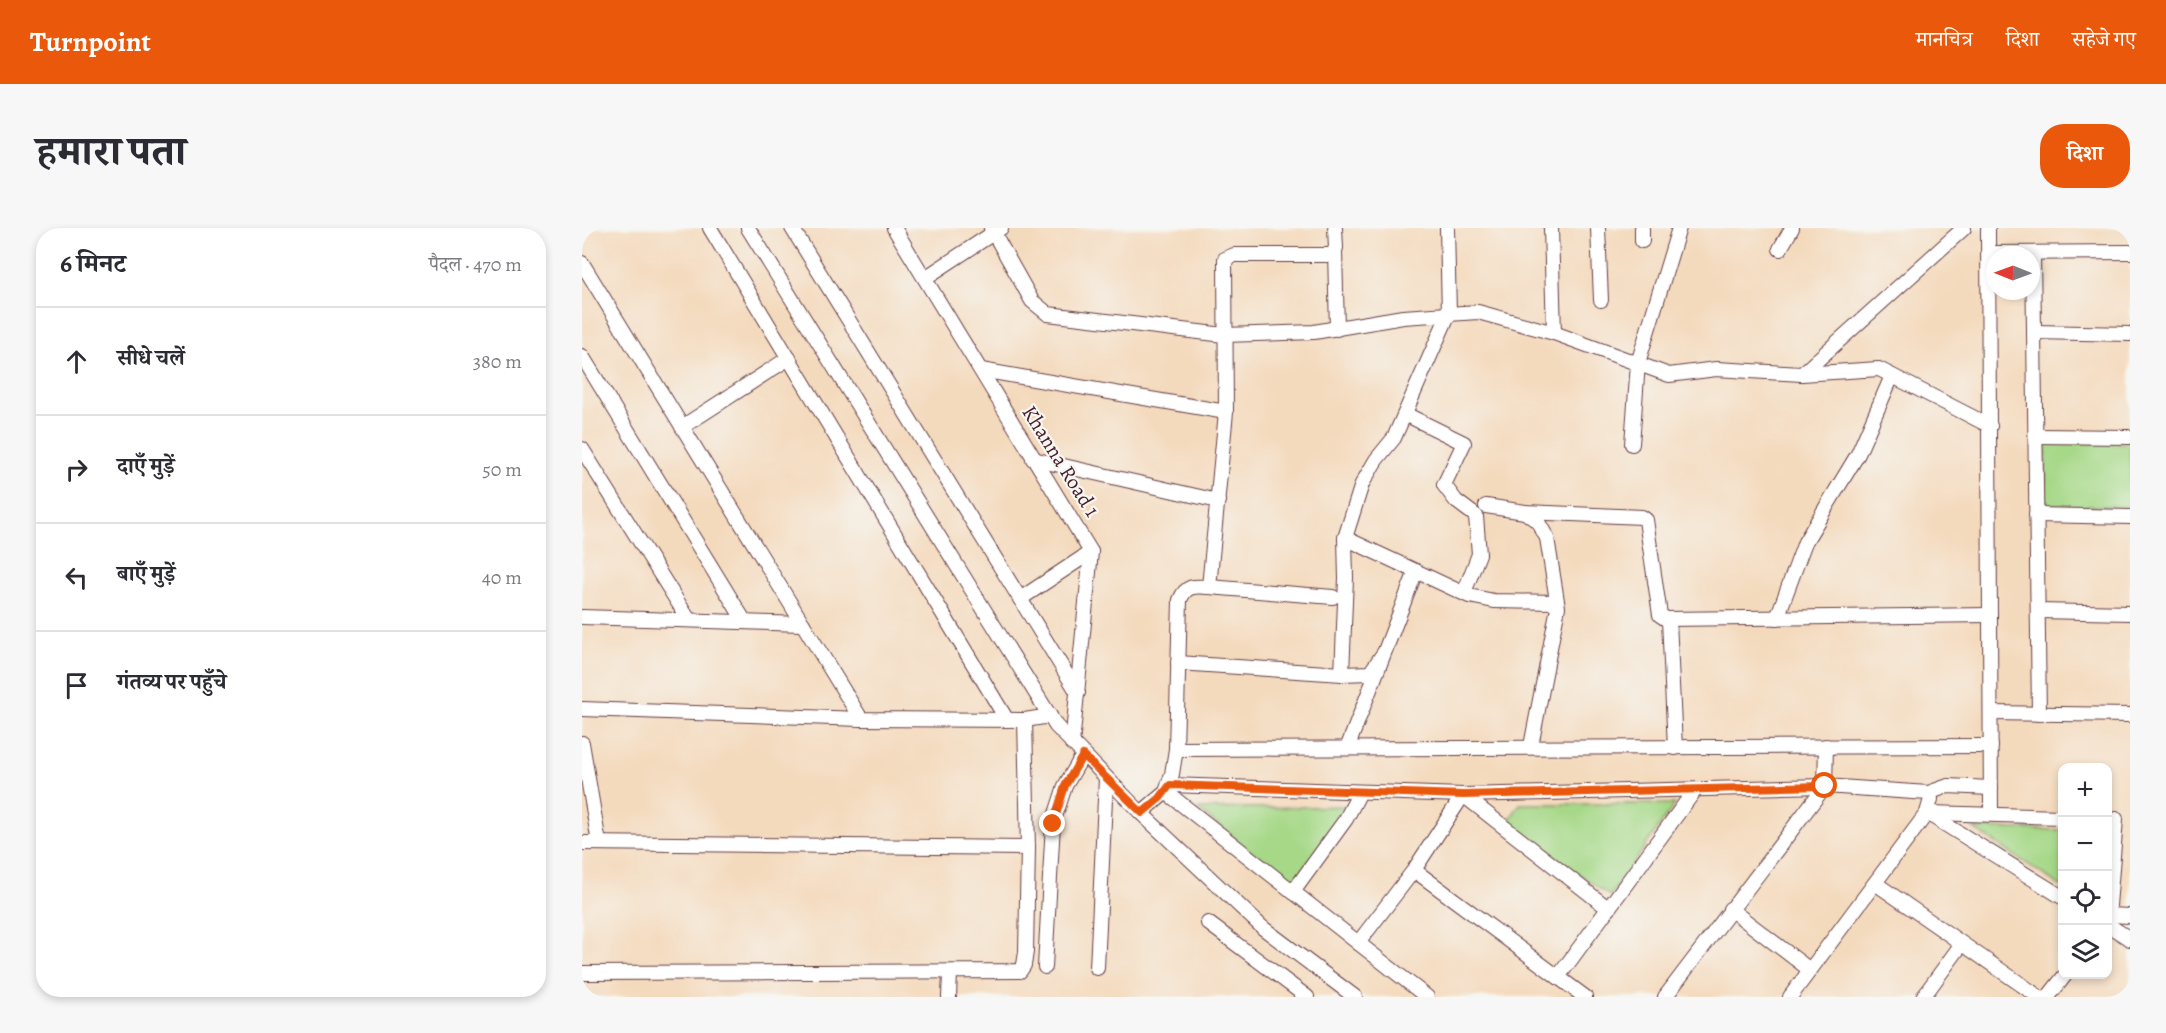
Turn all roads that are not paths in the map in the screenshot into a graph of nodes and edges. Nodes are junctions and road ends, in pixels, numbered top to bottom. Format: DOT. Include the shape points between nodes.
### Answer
graph roads {
  1 [pos="710,228"];
  2 [pos="748,228"];
  3 [pos="792,228"];
  4 [pos="894,228"];
  5 [pos="1335,228"];
  6 [pos="1447,228"];
  7 [pos="1551,228"];
  8 [pos="1598,228"];
  9 [pos="1678,228"];
  10 [pos="1792,228"];
  11 [pos="1964,228"];
  12 [pos="1988,228"];
  13 [pos="995,230"];
  14 [pos="1989,246"];
  15 [pos="1780,249"];
  16 [pos="1335,252"];
  17 [pos="2130,252"];
  18 [pos="2040,254"];
  19 [pos="582,263"];
  20 [pos="925,278"];
  21 [pos="1602,300"];
  22 [pos="1989,300"];
  23 [pos="2034,300"];
  24 [pos="1449,313"];
  25 [pos="1337,329"];
  26 [pos="2034,332"];
  27 [pos="1554,333"];
  28 [pos="1224,334"];
  29 [pos="2130,334"];
  30 [pos="582,356"];
  31 [pos="789,358"];
  32 [pos="1638,363"];
  33 [pos="981,370"];
  34 [pos="1802,374"];
  35 [pos="1892,376"];
  36 [pos="1226,412"];
  37 [pos="1405,414"];
  38 [pos="1990,426"];
  39 [pos="682,427"];
  40 [pos="2036,436"];
  41 [pos="2130,437"];
  42 [pos="1632,444"];
  43 [pos="582,449"];
  44 [pos="1033,459"];
  45 [pos="1218,501"];
  46 [pos="1486,506"];
  47 [pos="1525,512"];
  48 [pos="2036,515"];
  49 [pos="2130,517"];
  50 [pos="1344,538"];
  51 [pos="1091,552"];
  52 [pos="1416,571"];
  53 [pos="1209,587"];
  54 [pos="1464,593"];
  55 [pos="1333,597"];
  56 [pos="1020,599"];
  57 [pos="1556,603"];
  58 [pos="2038,611"];
  59 [pos="2130,613"];
  60 [pos="1990,615"];
  61 [pos="582,617"];
  62 [pos="1777,618"];
  63 [pos="689,620"];
  64 [pos="1669,620"];
  65 [pos="745,622"];
  66 [pos="803,624"];
  67 [pos="1383,654"];
  68 [pos="1178,663"];
  69 [pos="1342,674"];
  70 [pos="1078,693"];
  71 [pos="582,709"];
  72 [pos="1991,713"];
  73 [pos="2039,714"];
  74 [pos="2130,715"];
  75 [pos="1050,716"];
  76 [pos="861,719"];
  77 [pos="1007,720"];
  78 [pos="1025,720"];
  79 [pos="582,743"];
  80 [pos="1072,744"];
  81 [pos="1348,746"];
  82 [pos="1532,746"];
  83 [pos="1827,746"];
  84 [pos="1991,746"];
  85 [pos="1176,748"];
  86 [pos="1675,748"];
  87 [pos="1083,755"];
  88 [pos="1106,778"];
  89 [pos="1825,786"];
  90 [pos="1991,788"];
  91 [pos="1168,789"];
  92 [pos="1695,790"];
  93 [pos="1360,792"];
  94 [pos="1928,793"];
  95 [pos="1463,795"];
  96 [pos="1142,813"];
  97 [pos="1927,813"];
  98 [pos="1991,814"];
  99 [pos="2058,817"];
  100 [pos="2118,819"];
  101 [pos="582,843"];
  102 [pos="599,843"];
  103 [pos="1028,848"];
  104 [pos="1414,870"];
  105 [pos="2112,879"];
  106 [pos="1875,883"];
  107 [pos="1293,892"];
  108 [pos="2058,895"];
  109 [pos="1609,909"];
  110 [pos="1730,909"];
  111 [pos="2130,916"];
  112 [pos="2112,918"];
  113 [pos="1208,923"];
  114 [pos="2112,923"];
  115 [pos="2130,939"];
  116 [pos="1358,943"];
  117 [pos="1961,945"];
  118 [pos="1045,966"];
  119 [pos="1097,968"];
  120 [pos="1810,970"];
  121 [pos="582,973"];
  122 [pos="950,973"];
  123 [pos="1558,977"];
  124 [pos="2063,979"];
  125 [pos="949,997"];
  126 [pos="1307,997"];
  127 [pos="1355,997"];
  128 [pos="1427,997"];
  129 [pos="1585,997"];
  130 [pos="1665,997"];
  131 [pos="1790,997"];
  132 [pos="1923,997"];
  133 [pos="2039,997"];
  134 [pos="2048,997"];
  1 -- 31 [label="street"];
  2 -- 75 [label="street"];
  3 -- 56 [label="street"];
  4 -- 20 [label="street, Khanna Road 1"];
  5 -- 16 [label="street"];
  6 -- 24 [label="street"];
  7 -- 27 [label="street"];
  8 -- 21 [label="street"];
  9 -- 32 [label="street"];
  10 -- 15 [label="street"];
  11 -- 34 [label="street"];
  12 -- 14 [label="street"];
  13 -- 20 [label="street"];
  13 -- 28 [label="street" via="1032,301 1048,314"];
  16 -- 25 [label="street"];
  16 -- 28 [label="street" via="1227,256"];
  17 -- 18 [label="street"];
  19 -- 39 [label="street"];
  20 -- 33 [label="street, Khanna Road 1"];
  22 -- 38 [label="street"];
  23 -- 26 [label="street"];
  24 -- 25 [label="street" via="1390,318"];
  24 -- 27 [label="street" via="1478,312"];
  24 -- 37 [label="street"];
  25 -- 28 [label="street"];
  26 -- 29 [label="street"];
  26 -- 40 [label="street"];
  27 -- 32 [label="street"];
  28 -- 36 [label="street"];
  30 -- 65 [label="street"];
  31 -- 39 [label="street"];
  31 -- 77 [label="street"];
  32 -- 34 [label="street" via="1675,375 1716,369"];
  32 -- 42 [label="street"];
  33 -- 36 [label="street"];
  33 -- 44 [label="street, Khanna Road 1"];
  34 -- 35 [label="street" via="1873,369"];
  35 -- 38 [label="street"];
  35 -- 62 [label="street" via="1858,454 1805,542"];
  36 -- 45 [label="street"];
  37 -- 50 [label="street" via="1394,438 1362,484"];
  37 -- 54 [label="street" via="1464,443 1444,486 1476,516 1479,554"];
  38 -- 60 [label="street"];
  39 -- 66 [label="street"];
  40 -- 41 [label="street"];
  40 -- 48 [label="street"];
  43 -- 63 [label="street"];
  44 -- 45 [label="street"];
  44 -- 51 [label="street, Khanna Road 1"];
  45 -- 53 [label="street"];
  46 -- 47 [label="street"];
  47 -- 57 [label="street" via="1538,522 1547,538"];
  47 -- 64 [label="street" via="1647,520 1660,615"];
  48 -- 49 [label="street"];
  48 -- 58 [label="street"];
  50 -- 52 [label="street"];
  50 -- 69 [label="street"];
  51 -- 56 [label="street"];
  51 -- 70 [label="street"];
  52 -- 54 [label="street"];
  52 -- 67 [label="street"];
  53 -- 55 [label="street"];
  53 -- 68 [label="street" via="1191,586 1183,592"];
  54 -- 57 [label="street" via="1494,601"];
  56 -- 70 [label="street"];
  57 -- 82 [label="street"];
  58 -- 59 [label="street"];
  58 -- 73 [label="street"];
  60 -- 62 [label="street"];
  60 -- 72 [label="street"];
  61 -- 63 [label="street"];
  62 -- 64 [label="street"];
  63 -- 65 [label="street"];
  64 -- 86 [label="street"];
  65 -- 66 [label="street"];
  66 -- 76 [label="street"];
  67 -- 69 [label="street" via="1370,673"];
  67 -- 81 [label="street"];
  68 -- 69 [label="street"];
  68 -- 85 [label="street"];
  70 -- 80 [label="street"];
  71 -- 76 [label="street"];
  72 -- 73 [label="street"];
  72 -- 84 [label="street"];
  73 -- 74 [label="street"];
  75 -- 78 [label="street"];
  75 -- 80 [label="street"];
  76 -- 77 [label="street"];
  77 -- 78 [label="street"];
  78 -- 103 [label="street"];
  79 -- 102 [label="street"];
  80 -- 87 [label="street"];
  81 -- 82 [label="street"];
  81 -- 85 [label="street"];
  82 -- 86 [label="street"];
  83 -- 84 [label="street"];
  83 -- 86 [label="street"];
  83 -- 89 [label="street"];
  84 -- 90 [label="street"];
  85 -- 91 [label="street"];
  87 -- 88 [label="street"];
  87 -- 118 [label="street" via="1061,796 1053,824"];
  88 -- 96 [label="street"];
  88 -- 119 [label="street"];
  89 -- 92 [label="street"];
  89 -- 94 [label="street"];
  89 -- 110 [label="street"];
  90 -- 94 [label="street" via="1948,786"];
  90 -- 98 [label="street"];
  91 -- 93 [label="street"];
  91 -- 96 [label="street"];
  91 -- 107 [label="street"];
  92 -- 95 [label="street"];
  92 -- 109 [label="street"];
  93 -- 95 [label="street"];
  93 -- 107 [label="street" via="1346,819"];
  94 -- 97 [label="street"];
  95 -- 104 [label="street"];
  95 -- 109 [label="street"];
  96 -- 127 [label="street" via="1263,928"];
  97 -- 98 [label="street"];
  97 -- 106 [label="street"];
  97 -- 108 [label="street"];
  98 -- 99 [label="street"];
  100 -- 105 [label="street"];
  101 -- 102 [label="street"];
  102 -- 103 [label="street"];
  103 -- 122 [label="street" via="1024,965 1013,973"];
  104 -- 116 [label="street"];
  104 -- 123 [label="street"];
  106 -- 117 [label="street"];
  106 -- 120 [label="street"];
  107 -- 116 [label="street"];
  109 -- 123 [label="street"];
  110 -- 120 [label="street"];
  110 -- 130 [label="street"];
  111 -- 112 [label="street"];
  113 -- 126 [label="street"];
  114 -- 115 [label="street"];
  116 -- 128 [label="street"];
  117 -- 132 [label="street"];
  117 -- 133 [label="street"];
  120 -- 131 [label="street"];
  121 -- 122 [label="street"];
  122 -- 125 [label="street"];
  123 -- 129 [label="street"];
  124 -- 134 [label="street"];
}
